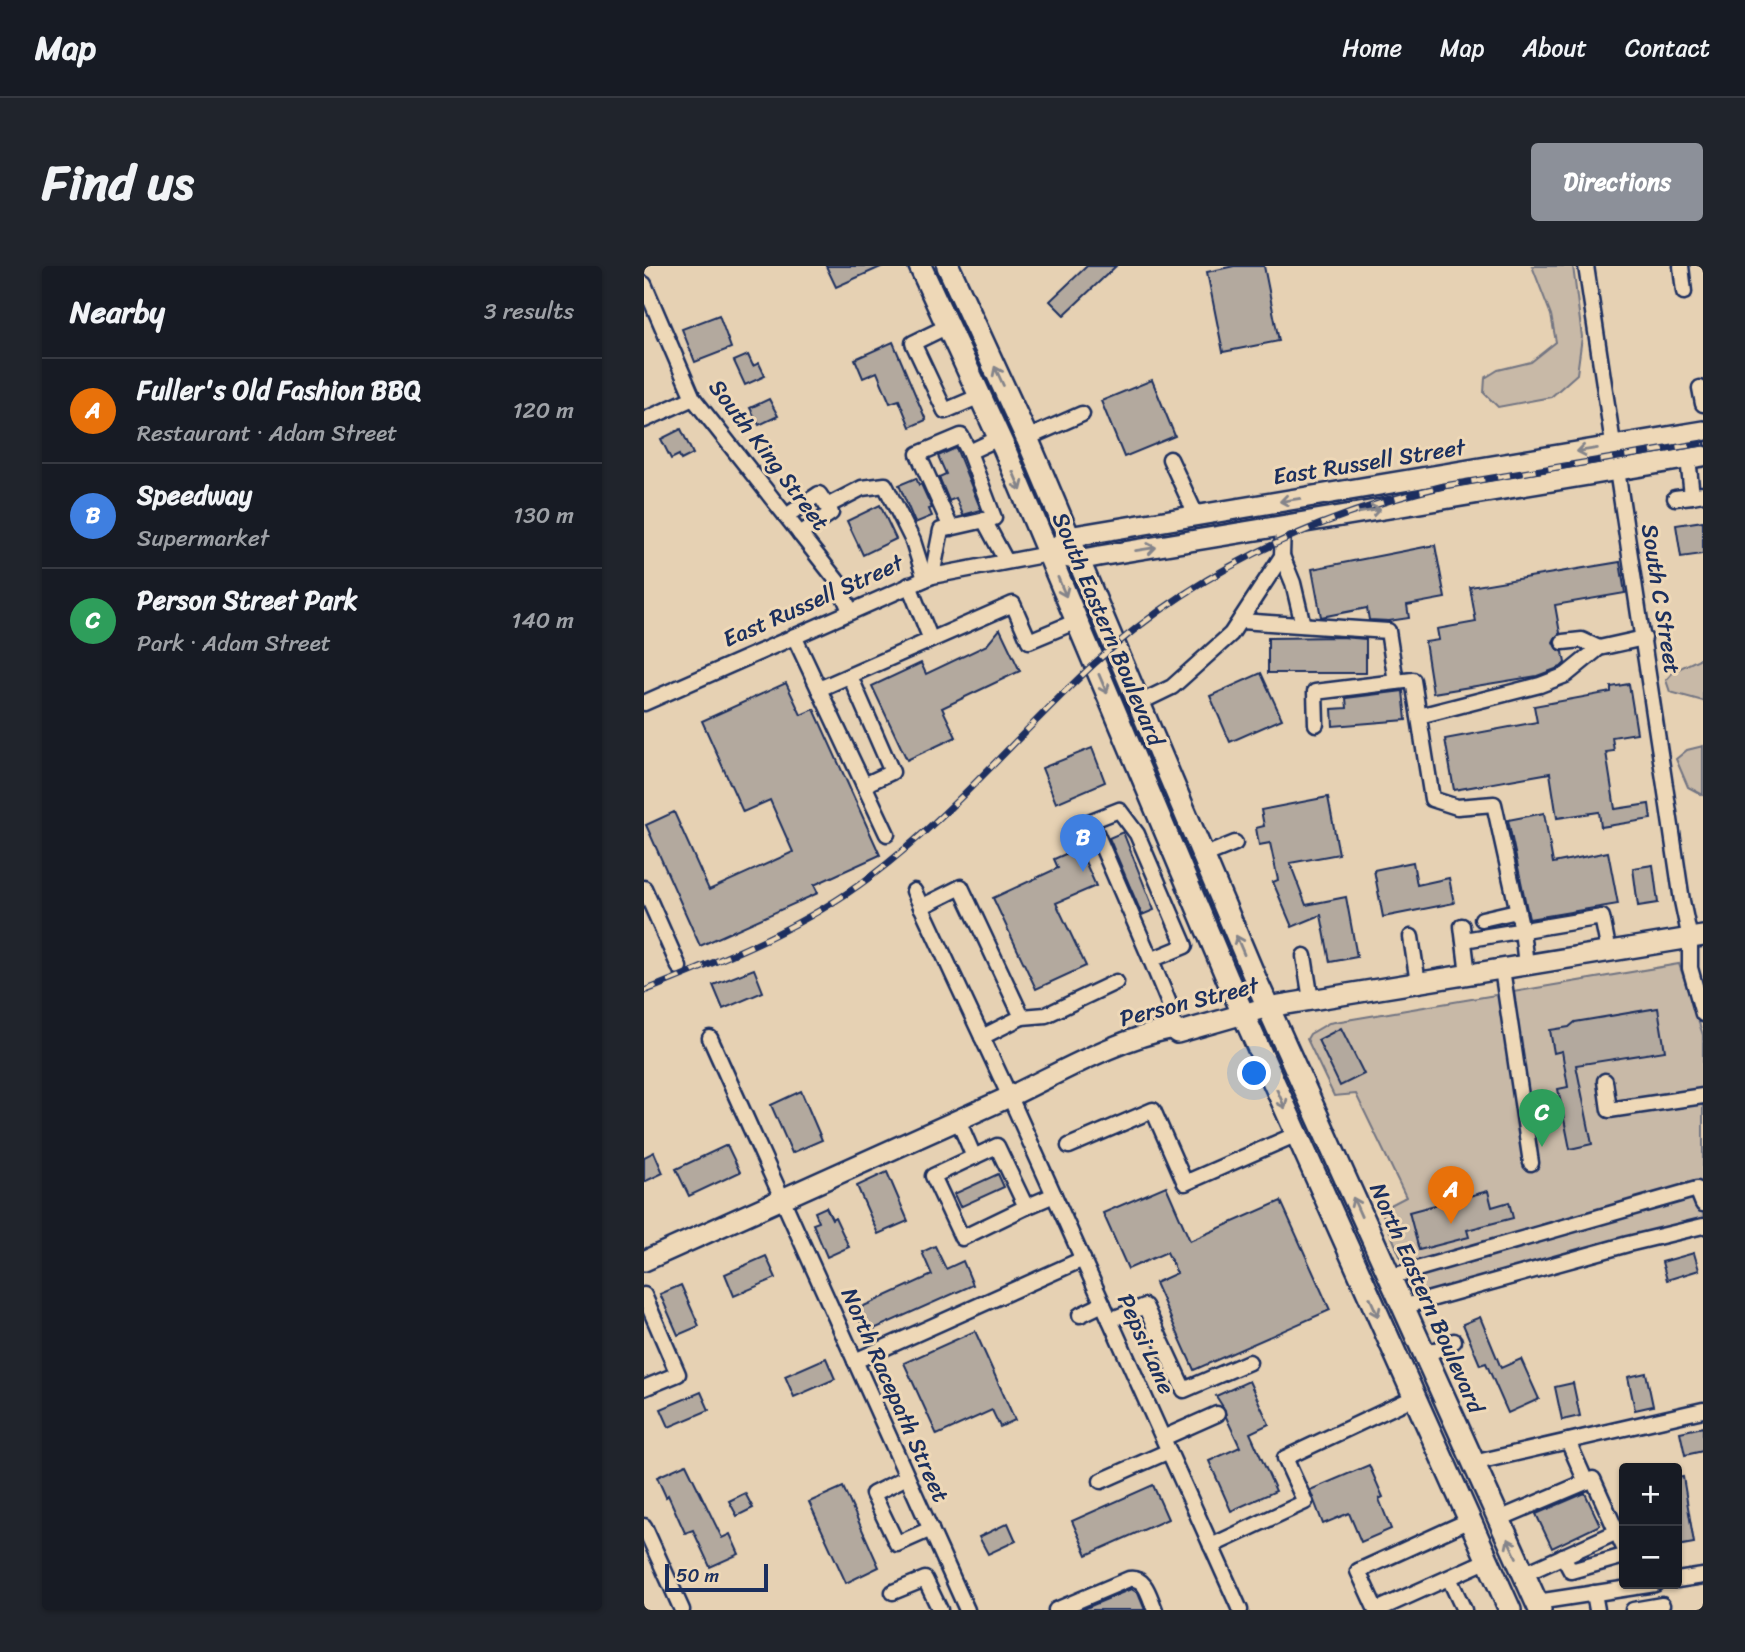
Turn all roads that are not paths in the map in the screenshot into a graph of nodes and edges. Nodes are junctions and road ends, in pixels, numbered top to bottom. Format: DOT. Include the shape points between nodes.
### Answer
graph roads {
  1 [pos="920,266"];
  2 [pos="948,266"];
  3 [pos="1586,266"];
  4 [pos="1681,266"];
  5 [pos="644,284"];
  6 [pos="1684,292"];
  7 [pos="948,326"];
  8 [pos="1700,388"];
  9 [pos="980,396"];
  10 [pos="693,398"];
  11 [pos="1703,404"];
  12 [pos="1082,414"];
  13 [pos="644,420"];
  14 [pos="1703,431"];
  15 [pos="999,438"];
  16 [pos="1027,438"];
  17 [pos="1614,446"];
  18 [pos="969,452"];
  19 [pos="1695,457"];
  20 [pos="1170,460"];
  21 [pos="1616,470"];
  22 [pos="1697,495"];
  23 [pos="1675,498"];
  24 [pos="827,506"];
  25 [pos="1196,515"];
  26 [pos="786,516"];
  27 [pos="984,520"];
  28 [pos="1283,526"];
  29 [pos="951,528"];
  30 [pos="800,534"];
  31 [pos="1068,537"];
  32 [pos="1048,554"];
  33 [pos="1282,556"];
  34 [pos="1078,560"];
  35 [pos="1006,561"];
  36 [pos="929,577"];
  37 [pos="909,585"];
  38 [pos="850,611"];
  39 [pos="1076,621"];
  40 [pos="1241,621"];
  41 [pos="1303,625"];
  42 [pos="794,636"];
  43 [pos="1644,638"];
  44 [pos="931,640"];
  45 [pos="1563,642"];
  46 [pos="1599,648"];
  47 [pos="850,676"];
  48 [pos="1396,682"];
  49 [pos="820,690"];
  50 [pos="644,703"];
  51 [pos="1139,703"];
  52 [pos="1419,716"];
  53 [pos="1316,724"];
  54 [pos="864,785"];
  55 [pos="1166,832"];
  56 [pos="887,834"];
  57 [pos="1235,843"];
  58 [pos="1141,844"];
  59 [pos="1203,856"];
  60 [pos="1187,882"];
  61 [pos="644,888"];
  62 [pos="914,891"];
  63 [pos="1163,893"];
  64 [pos="921,907"];
  65 [pos="1517,911"];
  66 [pos="1202,918"];
  67 [pos="1482,919"];
  68 [pos="1178,929"];
  69 [pos="1522,930"];
  70 [pos="1411,937"];
  71 [pos="1696,937"];
  72 [pos="1609,952"];
  73 [pos="1304,956"];
  74 [pos="1151,960"];
  75 [pos="1526,965"];
  76 [pos="679,967"];
  77 [pos="1502,969"];
  78 [pos="1468,975"];
  79 [pos="1116,982"];
  80 [pos="1418,983"];
  81 [pos="1311,1000"];
  82 [pos="1268,1007"];
  83 [pos="1243,1014"];
  84 [pos="1703,1014"];
  85 [pos="1022,1017"];
  86 [pos="1174,1028"];
  87 [pos="982,1037"];
  88 [pos="710,1038"];
  89 [pos="1605,1080"];
  90 [pos="1703,1096"];
  91 [pos="1010,1097"];
  92 [pos="958,1120"];
  93 [pos="1297,1134"];
  94 [pos="1069,1146"];
  95 [pos="974,1157"];
  96 [pos="1531,1163"];
  97 [pos="1054,1195"];
  98 [pos="782,1199"];
  99 [pos="1703,1204"];
  100 [pos="1026,1207"];
  101 [pos="1703,1226"];
  102 [pos="1083,1259"];
  103 [pos="644,1261"];
  104 [pos="1389,1277"];
  105 [pos="644,1295"];
  106 [pos="1103,1304"];
  107 [pos="1402,1307"];
  108 [pos="1080,1315"];
  109 [pos="1110,1320"];
  110 [pos="1454,1341"];
  111 [pos="1424,1356"];
  112 [pos="855,1361"];
  113 [pos="1249,1362"];
  114 [pos="644,1388"];
  115 [pos="1415,1397"];
  116 [pos="1703,1410"];
  117 [pos="1217,1414"];
  118 [pos="1568,1441"];
  119 [pos="1166,1444"];
  120 [pos="1473,1464"];
  121 [pos="907,1477"];
  122 [pos="1101,1481"];
  123 [pos="1586,1482"];
  124 [pos="1499,1518"];
  125 [pos="1470,1520"];
  126 [pos="644,1526"];
  127 [pos="931,1529"];
  128 [pos="1617,1532"];
  129 [pos="1619,1537"];
  130 [pos="1211,1546"];
  131 [pos="1563,1556"];
  132 [pos="1619,1557"];
  133 [pos="1488,1560"];
  134 [pos="1524,1574"];
  135 [pos="1703,1576"];
  136 [pos="1449,1577"];
  137 [pos="1682,1579"];
  138 [pos="1619,1589"];
  139 [pos="1636,1589"];
  140 [pos="959,1591"];
  141 [pos="894,1592"];
  142 [pos="1594,1593"];
  143 [pos="937,1605"];
  144 [pos="1662,1605"];
  145 [pos="1534,1607"];
  146 [pos="682,1610"];
  147 [pos="967,1610"];
  148 [pos="1056,1610"];
  149 [pos="1155,1610"];
  150 [pos="1240,1610"];
  151 [pos="1377,1610"];
  152 [pos="1464,1610"];
  153 [pos="1510,1610"];
  154 [pos="1597,1610"];
  155 [pos="1633,1610"];
  1 -- 7 [label="highway, South Eastern Boulevard"];
  16 -- 2 [label="highway, South Eastern Boulevard, one-way"];
  3 -- 17 [label="street, South C Street"];
  4 -- 6 [label="street"];
  5 -- 10 [label="street, South King Street"];
  7 -- 9 [label="highway, South Eastern Boulevard"];
  7 -- 9 [label="street" via="914,343 934,389 945,411"];
  8 -- 11 [label="street"];
  9 -- 15 [label="highway, South Eastern Boulevard"];
  10 -- 13 [label="street"];
  10 -- 26 [label="street, South King Street"];
  12 -- 16 [label="street"];
  14 -- 17 [label="main road, East Russell Street"];
  15 -- 18 [label="street"];
  15 -- 32 [label="highway, South Eastern Boulevard, one-way"];
  16 -- 31 [label="highway, South Eastern Boulevard"];
  17 -- 21 [label="street, South C Street"];
  17 -- 25 [label="main road, East Russell Street, one-way"];
  18 -- 27 [label="street" via="994,518"];
  18 -- 29 [label="street" via="961,436 918,454"];
  19 -- 21 [label="main road, East Russell Street"];
  19 -- 22 [label="street"];
  20 -- 25 [label="street"];
  28 -- 21 [label="main road, East Russell Street, one-way"];
  21 -- 43 [label="street, South C Street"];
  22 -- 23 [label="street"];
  24 -- 26 [label="street" via="820,494"];
  24 -- 30 [label="street" via="831,513"];
  24 -- 36 [label="street" via="862,488 885,485"];
  25 -- 31 [label="main road, East Russell Street"];
  26 -- 30 [label="street, South King Street"];
  27 -- 29 [label="street"];
  27 -- 35 [label="street"];
  28 -- 33 [label="street"];
  34 -- 28 [label="main road, East Russell Street, one-way"];
  29 -- 36 [label="street" via="941,530"];
  30 -- 38 [label="street, South King Street" via="838,582"];
  31 -- 32 [label="main road"];
  31 -- 34 [label="highway, South Eastern Boulevard"];
  32 -- 34 [label="main road, East Russell Street"];
  32 -- 35 [label="street, East Russell Street"];
  32 -- 39 [label="highway, South Eastern Boulevard, one-way"];
  33 -- 40 [label="street"];
  33 -- 41 [label="street"];
  34 -- 51 [label="highway, South Eastern Boulevard"];
  35 -- 36 [label="street, East Russell Street"];
  36 -- 37 [label="street, East Russell Street"];
  37 -- 38 [label="street, East Russell Street"];
  37 -- 44 [label="street"];
  38 -- 42 [label="street, East Russell Street"];
  39 -- 44 [label="street" via="1029,641 1013,604"];
  39 -- 55 [label="highway, South Eastern Boulevard, one-way"];
  40 -- 41 [label="street"];
  40 -- 51 [label="street" via="1172,687"];
  41 -- 48 [label="street" via="1388,631"];
  42 -- 49 [label="street"];
  42 -- 50 [label="street, East Russell Street"];
  43 -- 46 [label="street"];
  43 -- 71 [label="street, South C Street" via="1682,901"];
  44 -- 47 [label="street"];
  45 -- 46 [label="street" via="1581,640"];
  46 -- 52 [label="street" via="1566,675 1540,685"];
  47 -- 49 [label="street"];
  47 -- 54 [label="street" via="892,772"];
  48 -- 52 [label="street" via="1413,680"];
  48 -- 53 [label="street" via="1315,692"];
  49 -- 54 [label="street"];
  51 -- 59 [label="highway, South Eastern Boulevard"];
  52 -- 65 [label="street" via="1432,799 1457,807 1494,804"];
  54 -- 56 [label="street"];
  55 -- 58 [label="street"];
  55 -- 60 [label="highway, South Eastern Boulevard"];
  57 -- 59 [label="street"];
  58 -- 63 [label="street"];
  58 -- 74 [label="street" via="1119,810 1091,821"];
  82 -- 59 [label="highway, South Eastern Boulevard, one-way"];
  60 -- 63 [label="street"];
  60 -- 66 [label="highway, South Eastern Boulevard"];
  61 -- 76 [label="street"];
  62 -- 64 [label="street"];
  63 -- 68 [label="street"];
  64 -- 85 [label="street" via="961,887"];
  64 -- 87 [label="street"];
  65 -- 67 [label="street"];
  65 -- 69 [label="street"];
  66 -- 68 [label="street"];
  66 -- 83 [label="highway, South Eastern Boulevard"];
  68 -- 74 [label="street" via="1185,946"];
  69 -- 72 [label="street" via="1602,917"];
  69 -- 75 [label="street"];
  69 -- 78 [label="street" via="1463,933"];
  70 -- 80 [label="street"];
  71 -- 72 [label="main road, Person Street"];
  71 -- 84 [label="street, South C Street" via="1690,968"];
  72 -- 75 [label="main road, Person Street"];
  73 -- 81 [label="street"];
  74 -- 86 [label="street"];
  75 -- 77 [label="main road, Person Street"];
  77 -- 78 [label="main road, Person Street"];
  77 -- 96 [label="street"];
  78 -- 80 [label="main road, Person Street"];
  79 -- 85 [label="street" via="1046,1015"];
  80 -- 81 [label="main road, Person Street"];
  81 -- 82 [label="main road, Person Street"];
  82 -- 83 [label="main road, Person Street"];
  104 -- 82 [label="highway, North Eastern Boulevard, one-way"];
  83 -- 86 [label="main road, Person Street" via="1177,1033"];
  83 -- 93 [label="highway, one-way"];
  85 -- 87 [label="street"];
  86 -- 91 [label="main road, Person Street" via="1119,1045"];
  87 -- 91 [label="street"];
  88 -- 98 [label="street, North Racepath Street"];
  89 -- 90 [label="street" via="1609,1110"];
  91 -- 92 [label="main road, Person Street"];
  91 -- 97 [label="street, Pepsi Lane"];
  92 -- 95 [label="street"];
  92 -- 98 [label="main road, Person Street"];
  93 -- 94 [label="street" via="1185,1183 1153,1110"];
  93 -- 115 [label="highway, one-way"];
  95 -- 100 [label="street" via="998,1146"];
  95 -- 100 [label="street" via="933,1176 962,1238"];
  97 -- 100 [label="street"];
  97 -- 102 [label="street, Pepsi Lane"];
  98 -- 103 [label="main road, Person Street"];
  98 -- 112 [label="street, North Racepath Street"];
  99 -- 104 [label="street" via="1697,1189"];
  101 -- 107 [label="street"];
  102 -- 106 [label="street, Pepsi Lane"];
  102 -- 112 [label="street"];
  104 -- 107 [label="highway, North Eastern Boulevard"];
  105 -- 114 [label="street" via="678,1374"];
  106 -- 108 [label="street"];
  106 -- 109 [label="street, Pepsi Lane"];
  107 -- 111 [label="highway, North Eastern Boulevard"];
  109 -- 113 [label="street" via="1145,1306 1184,1390"];
  109 -- 119 [label="street, Pepsi Lane"];
  110 -- 111 [label="street"];
  111 -- 120 [label="highway, North Eastern Boulevard"];
  112 -- 121 [label="street, North Racepath Street"];
  115 -- 125 [label="highway"];
  115 -- 130 [label="street" via="1285,1458 1305,1502"];
  116 -- 118 [label="street"];
  117 -- 119 [label="street"];
  118 -- 120 [label="street"];
  118 -- 123 [label="street"];
  119 -- 122 [label="street"];
  119 -- 130 [label="street, Pepsi Lane"];
  120 -- 124 [label="highway, North Eastern Boulevard"];
  121 -- 127 [label="street, North Racepath Street"];
  121 -- 127 [label="street" via="873,1494 897,1544"];
  123 -- 124 [label="street"];
  123 -- 128 [label="street" via="1593,1479"];
  134 -- 124 [label="highway, North Eastern Boulevard, one-way"];
  125 -- 133 [label="highway"];
  125 -- 151 [label="street" via="1358,1571"];
  126 -- 146 [label="street"];
  127 -- 140 [label="street, North Racepath Street"];
  128 -- 129 [label="street"];
  128 -- 131 [label="street"];
  130 -- 150 [label="street, Pepsi Lane"];
  131 -- 132 [label="street" via="1571,1570"];
  131 -- 134 [label="street"];
  133 -- 136 [label="street"];
  133 -- 145 [label="highway" via="1499,1565"];
  133 -- 153 [label="highway"];
  134 -- 145 [label="highway, North Eastern Boulevard"];
  135 -- 137 [label="street"];
  136 -- 151 [label="street"];
  136 -- 152 [label="street"];
  138 -- 142 [label="street"];
  139 -- 155 [label="street"];
  140 -- 143 [label="street"];
  140 -- 147 [label="street, North Racepath Street"];
  141 -- 143 [label="street" via="925,1579"];
  142 -- 145 [label="street"];
  142 -- 154 [label="street"];
  144 -- 155 [label="street"];
  148 -- 149 [label="street" via="1138,1578"];
}
